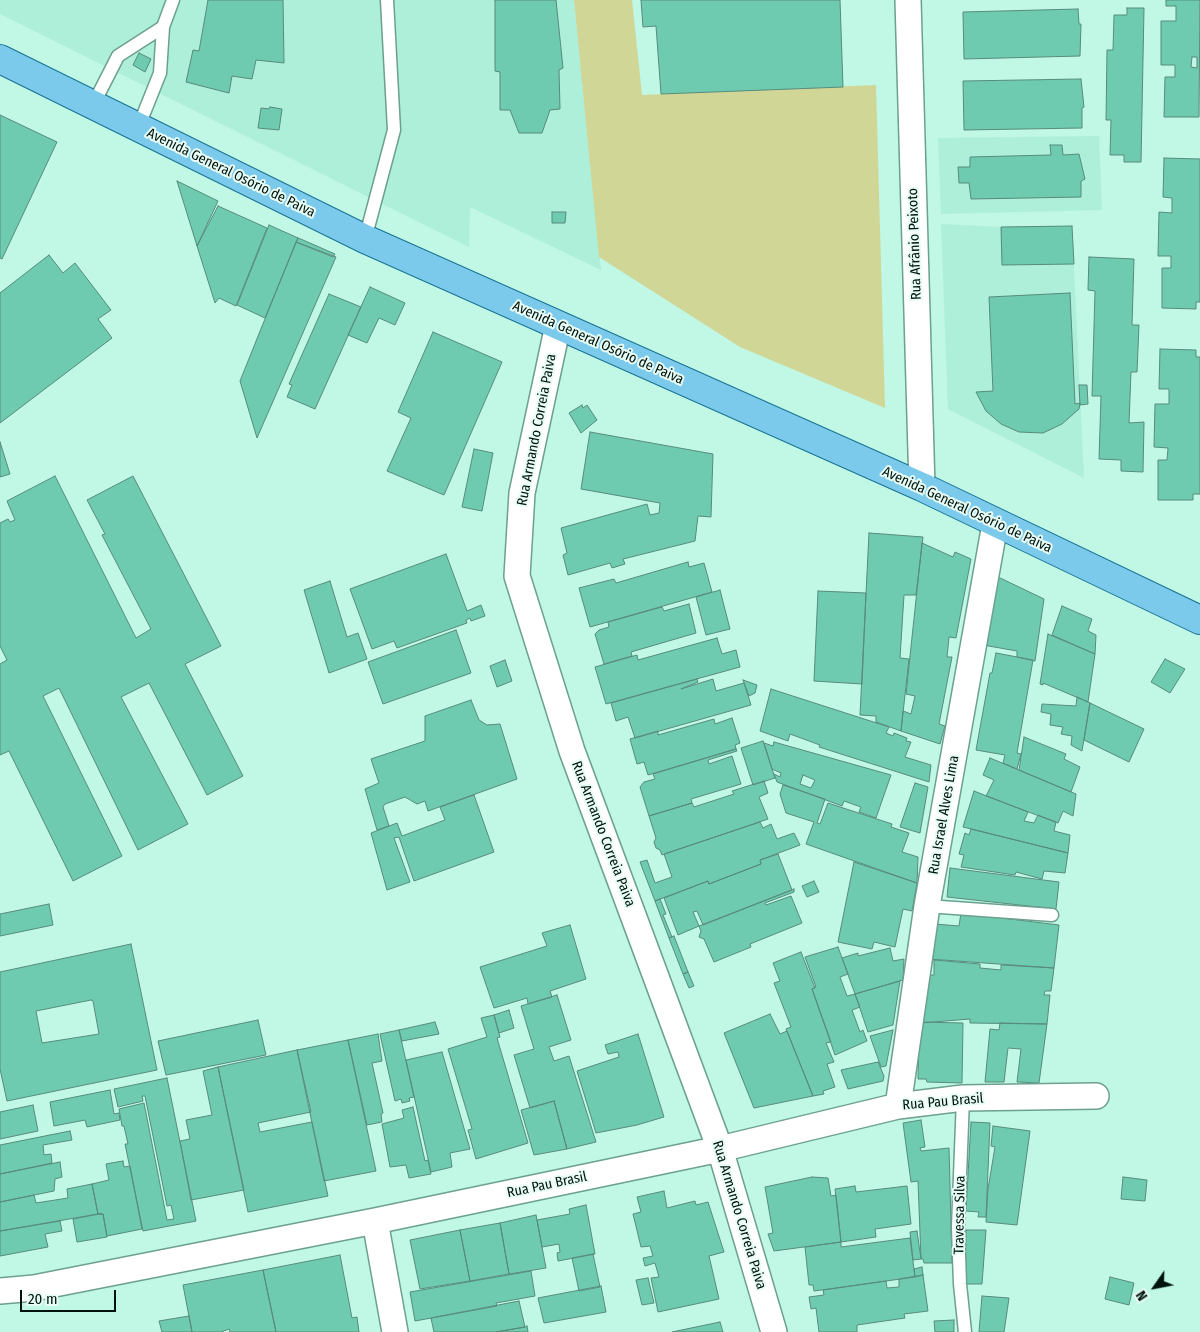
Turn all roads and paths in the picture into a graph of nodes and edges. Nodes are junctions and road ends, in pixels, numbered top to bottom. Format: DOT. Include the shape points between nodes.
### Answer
graph roads {
  1 [pos="173,0"];
  2 [pos="387,0"];
  3 [pos="908,0"];
  4 [pos="163,27"];
  5 [pos="0,59"];
  6 [pos="93,105"];
  7 [pos="138,128"];
  8 [pos="366,240"];
  9 [pos="558,325"];
  10 [pos="922,487"];
  11 [pos="995,524"];
  12 [pos="1200,620"];
  13 [pos="927,906"];
  14 [pos="1052,915"];
  15 [pos="1096,1096"];
  16 [pos="963,1098"];
  17 [pos="898,1106"];
  18 [pos="720,1149"];
  19 [pos="375,1221"];
  20 [pos="0,1291"];
  21 [pos="395,1332"];
  22 [pos="774,1332"];
  23 [pos="965,1332"];
  1 -- 4 [label="lane"];
  2 -- 8 [label="lane" via="394,130"];
  3 -- 10 [label="street, Rua Afrânio Peixoto"];
  4 -- 6 [label="lane" via="118,56"];
  4 -- 7 [label="lane" via="160,73"];
  5 -- 6 [label="main road, Avenida General Osório de Paiva"];
  6 -- 7 [label="main road, Avenida General Osório de Paiva"];
  7 -- 8 [label="main road, Avenida General Osório de Paiva"];
  8 -- 9 [label="main road, Avenida General Osório de Paiva"];
  9 -- 10 [label="main road, Avenida General Osório de Paiva"];
  9 -- 18 [label="street, Rua Armando Correia Paiva" via="522,493 518,576 572,751"];
  10 -- 11 [label="main road, Avenida General Osório de Paiva"];
  11 -- 12 [label="main road, Avenida General Osório de Paiva"];
  11 -- 13 [label="street, Rua Israel Alves Lima"];
  13 -- 14 [label="lane"];
  13 -- 17 [label="street, Rua Israel Alves Lima"];
  15 -- 16 [label="street, Rua Pau Brasil"];
  16 -- 17 [label="street, Rua Pau Brasil"];
  16 -- 23 [label="lane, Travessa Silva" via="958,1227"];
  17 -- 18 [label="street, Rua Pau Brasil"];
  18 -- 19 [label="street, Rua Pau Brasil"];
  18 -- 22 [label="street, Rua Armando Correia Paiva"];
  19 -- 20 [label="street, Rua Pau Brasil" via="34,1288"];
  19 -- 21 [label="street"];
}
